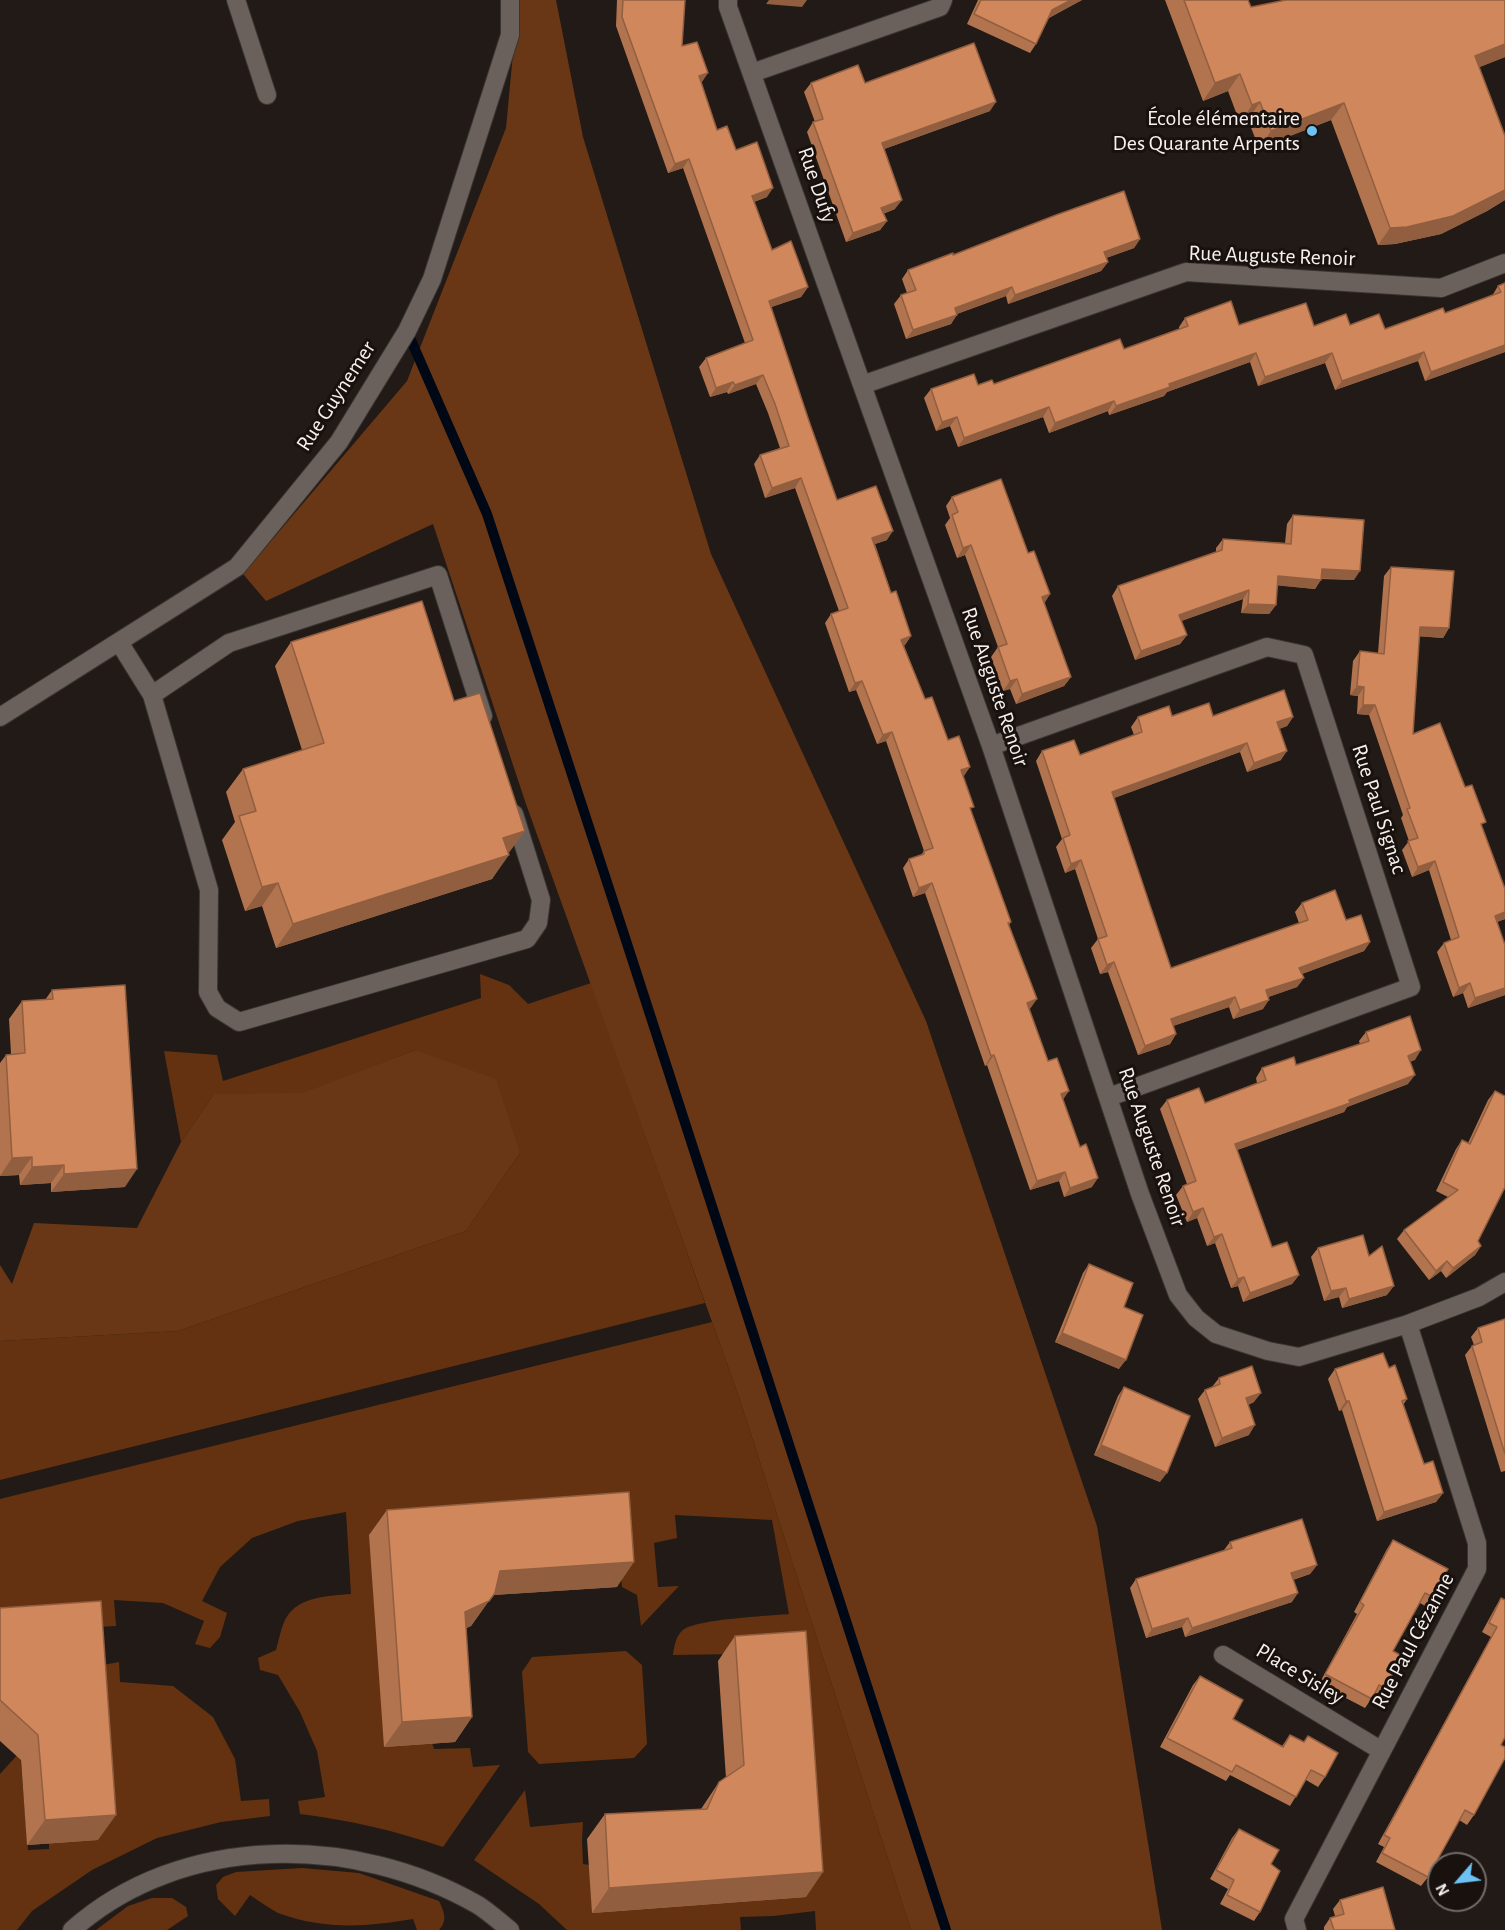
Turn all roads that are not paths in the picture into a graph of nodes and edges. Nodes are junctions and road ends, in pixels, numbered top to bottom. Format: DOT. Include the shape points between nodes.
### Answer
graph roads {
  1 [pos="236,0"];
  2 [pos="510,0"];
  3 [pos="728,0"];
  4 [pos="943,0"];
  5 [pos="752,73"];
  6 [pos="267,95"];
  7 [pos="1505,263"];
  8 [pos="862,385"];
  9 [pos="119,642"];
  10 [pos="152,695"];
  11 [pos="0,717"];
  12 [pos="488,732"];
  13 [pos="991,746"];
  14 [pos="509,799"];
  15 [pos="1109,1097"];
  16 [pos="1505,1282"];
  17 [pos="1408,1324"];
  18 [pos="1223,1655"];
  19 [pos="1382,1751"];
  20 [pos="72,1930"];
  21 [pos="510,1930"];
  22 [pos="1297,1930"];
  1 -- 6 [label="street"];
  2 -- 9 [label="street, Rue Guynemer" via="510,35 432,279 407,331 339,442 237,567"];
  3 -- 5 [label="street, Rue Dufy"];
  4 -- 5 [label="street" via="940,7"];
  5 -- 8 [label="street, Rue Dufy"];
  7 -- 8 [label="street, Rue Auguste Renoir" via="1441,288 1186,272"];
  8 -- 13 [label="street, Rue Auguste Renoir"];
  9 -- 10 [label="street"];
  9 -- 11 [label="street, Rue Guynemer"];
  10 -- 12 [label="street" via="229,643 438,575"];
  10 -- 14 [label="street" via="209,890 208,992 217,1008 238,1022 527,939 538,923 541,900"];
  13 -- 15 [label="street, Rue Auguste Renoir"];
  13 -- 15 [label="street, Rue Paul Signac" via="1267,647 1304,655 1411,987"];
  15 -- 17 [label="street, Rue Auguste Renoir" via="1178,1295 1196,1318 1216,1334 1299,1357"];
  16 -- 17 [label="street, Rue Auguste Renoir" via="1479,1298"];
  17 -- 19 [label="street, Rue Paul Cézanne" via="1478,1543 1477,1569"];
  18 -- 19 [label="street, Place Sisley"];
  19 -- 22 [label="street, Rue Paul Cézanne" via="1294,1919"];
  20 -- 21 [label="street" via="117,1897 186,1868 230,1858 284,1853 361,1861 402,1871 480,1906"];
}
